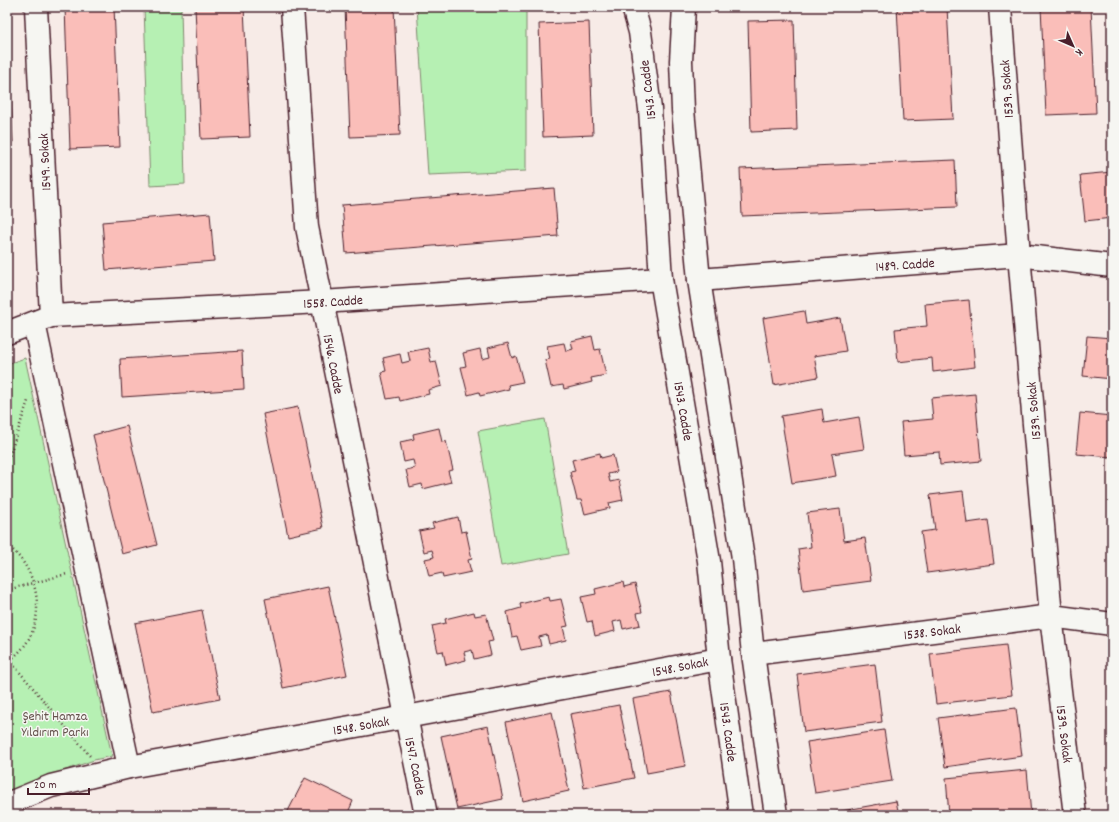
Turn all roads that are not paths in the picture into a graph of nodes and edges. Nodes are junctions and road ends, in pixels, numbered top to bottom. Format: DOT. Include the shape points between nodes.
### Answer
graph roads {
  1 [pos="36,7"];
  2 [pos="292,7"];
  3 [pos="633,7"];
  4 [pos="684,7"];
  5 [pos="1000,7"];
  6 [pos="1019,255"];
  7 [pos="1112,266"];
  8 [pos="661,279"];
  9 [pos="699,280"];
  10 [pos="322,302"];
  11 [pos="42,319"];
  12 [pos="7,333"];
  13 [pos="1051,616"];
  14 [pos="1112,624"];
  15 [pos="753,654"];
  16 [pos="719,659"];
  17 [pos="406,718"];
  18 [pos="129,767"];
  19 [pos="7,804"];
  20 [pos="426,815"];
  21 [pos="742,815"];
  22 [pos="776,815"];
  23 [pos="1075,815"];
  1 -- 11 [label="street, 1549. Sokak"];
  2 -- 10 [label="street, 1546. Cadde" via="307,227"];
  3 -- 8 [label="street, 1543. Cadde" via="640,32 650,109"];
  4 -- 9 [label="street" via="681,61 683,110"];
  5 -- 6 [label="street, 1539. Sokak"];
  6 -- 7 [label="street, 1489. Cadde"];
  6 -- 9 [label="street, 1489. Cadde"];
  6 -- 13 [label="street, 1539. Sokak"];
  8 -- 10 [label="street, 1558. Cadde"];
  8 -- 16 [label="street, 1543. Cadde" via="709,561"];
  9 -- 15 [label="street" via="743,558"];
  10 -- 11 [label="street, 1558. Cadde"];
  10 -- 17 [label="street, 1546. Cadde"];
  11 -- 12 [label="street, 1558. Cadde"];
  11 -- 18 [label="street, 1549. Sokak" via="87,568"];
  13 -- 14 [label="street, 1538. Sokak"];
  13 -- 15 [label="street, 1538. Sokak"];
  13 -- 23 [label="street, 1539. Sokak"];
  15 -- 22 [label="street"];
  16 -- 17 [label="street, 1548. Sokak"];
  16 -- 21 [label="street, 1543. Cadde"];
  17 -- 18 [label="street, 1548. Sokak"];
  17 -- 20 [label="street, 1547. Cadde"];
  18 -- 19 [label="street, 1548. Sokak" via="51,786"];
}
